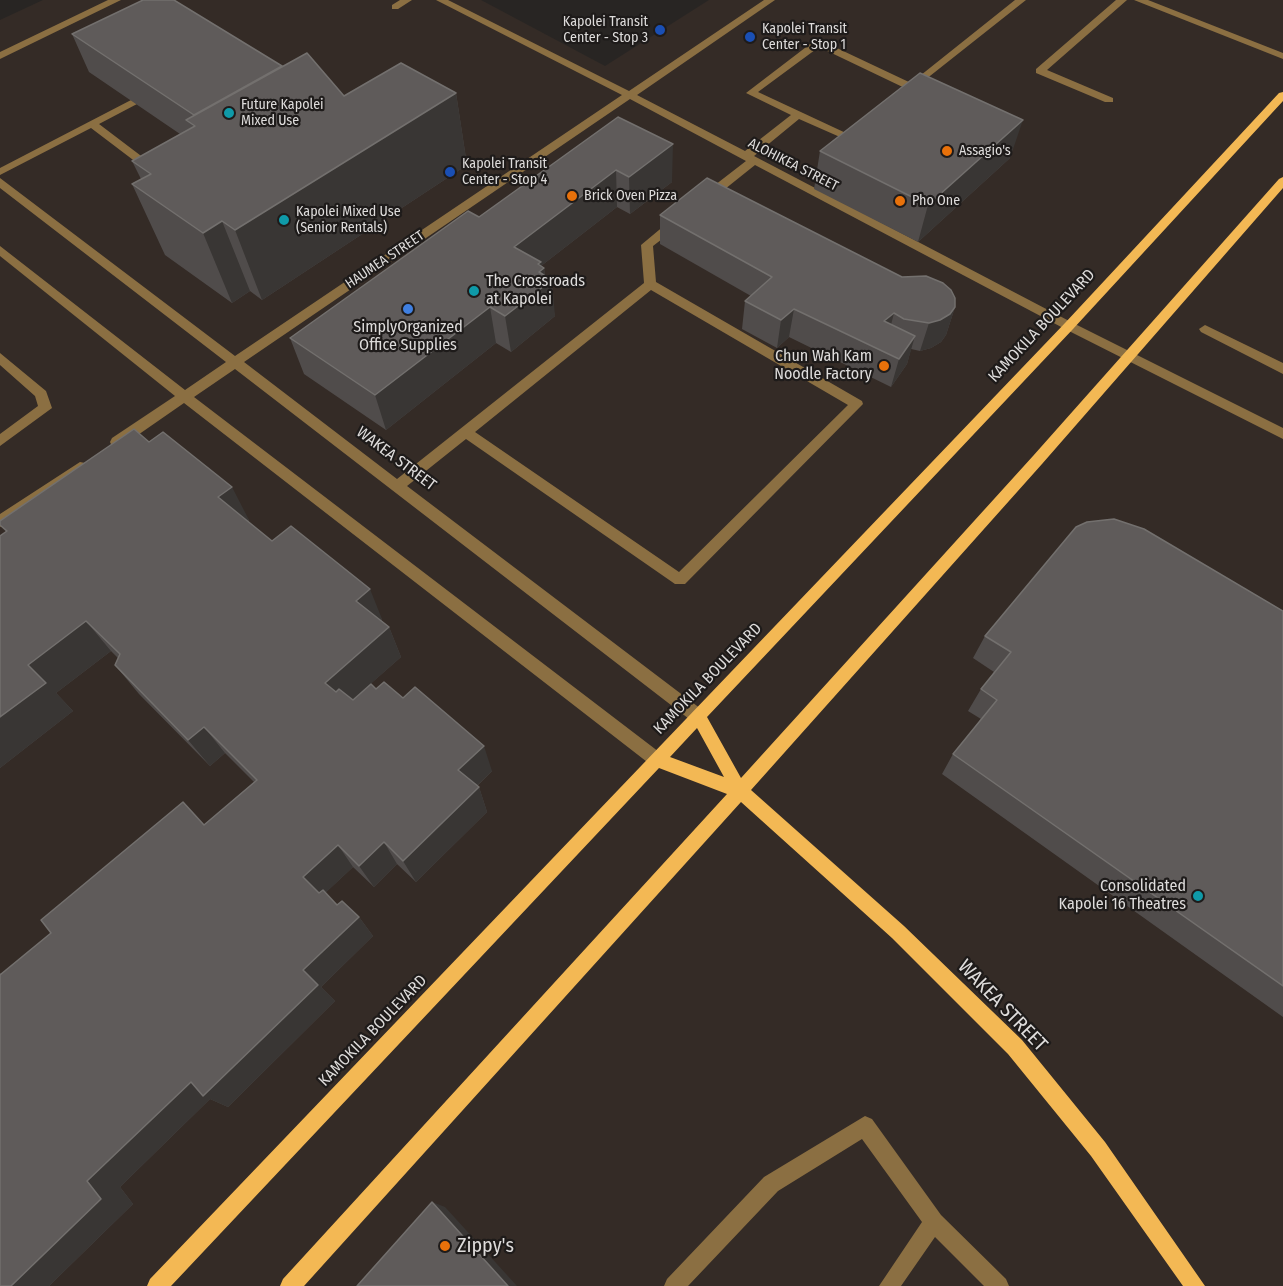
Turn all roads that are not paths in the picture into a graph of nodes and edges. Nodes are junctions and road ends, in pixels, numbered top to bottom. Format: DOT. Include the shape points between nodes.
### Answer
graph roads {
  1 [pos="116,0"];
  2 [pos="407,0"];
  3 [pos="441,0"];
  4 [pos="770,0"];
  5 [pos="1021,0"];
  6 [pos="1122,0"];
  7 [pos="1139,0"];
  8 [pos="395,7"];
  9 [pos="0,56"];
  10 [pos="1283,56"];
  11 [pos="912,87"];
  12 [pos="903,94"];
  13 [pos="630,95"];
  14 [pos="1283,96"];
  15 [pos="1109,100"];
  16 [pos="133,102"];
  17 [pos="798,115"];
  18 [pos="91,123"];
  19 [pos="867,124"];
  20 [pos="749,159"];
  21 [pos="0,171"];
  22 [pos="166,180"];
  23 [pos="1283,181"];
  24 [pos="0,183"];
  25 [pos="0,250"];
  26 [pos="650,285"];
  27 [pos="1069,326"];
  28 [pos="1205,329"];
  29 [pos="1131,356"];
  30 [pos="0,358"];
  31 [pos="235,362"];
  32 [pos="1283,369"];
  33 [pos="184,396"];
  34 [pos="466,432"];
  35 [pos="1283,434"];
  36 [pos="0,441"];
  37 [pos="399,485"];
  38 [pos="0,520"];
  39 [pos="699,717"];
  40 [pos="657,760"];
  41 [pos="740,791"];
  42 [pos="934,1222"];
  43 [pos="157,1286"];
  44 [pos="291,1286"];
  45 [pos="674,1286"];
  46 [pos="889,1286"];
  47 [pos="999,1286"];
  48 [pos="1195,1286"];
  1 -- 9 [label="street"];
  2 -- 8 [label="street"];
  3 -- 13 [label="street, ALOHIKEA STREET"];
  4 -- 13 [label="street, HAUMEA STREET"];
  5 -- 11 [label="street"];
  6 -- 15 [label="street" via="1040,71"];
  7 -- 10 [label="street"];
  11 -- 12 [label="street"];
  11 -- 17 [label="street" via="818,43 752,93"];
  13 -- 20 [label="street, ALOHIKEA STREET"];
  13 -- 31 [label="street, HAUMEA STREET"];
  14 -- 27 [label="main road, KAMOKILA BOULEVARD"];
  16 -- 18 [label="street"];
  17 -- 19 [label="street" via="849,138"];
  17 -- 20 [label="street"];
  18 -- 21 [label="street"];
  18 -- 22 [label="street"];
  20 -- 26 [label="street" via="727,188 647,245"];
  20 -- 27 [label="street, ALOHIKEA STREET"];
  23 -- 29 [label="main road"];
  24 -- 31 [label="street, WAKEA STREET"];
  25 -- 33 [label="street, WAKEA STREET"];
  26 -- 34 [label="street"];
  26 -- 34 [label="street" via="857,404 680,580"];
  27 -- 29 [label="street, ALOHIKEA STREET"];
  27 -- 39 [label="main road, KAMOKILA BOULEVARD"];
  28 -- 32 [label="street"];
  29 -- 35 [label="street, ALOHIKEA STREET"];
  29 -- 41 [label="main road"];
  30 -- 36 [label="street" via="41,394 45,408"];
  31 -- 33 [label="street, HAUMEA STREET"];
  31 -- 37 [label="street, WAKEA STREET"];
  33 -- 38 [label="street, HAUMEA STREET"];
  33 -- 40 [label="street, WAKEA STREET"];
  34 -- 37 [label="street"];
  37 -- 39 [label="street, WAKEA STREET"];
  39 -- 40 [label="main road, KAMOKILA BOULEVARD"];
  39 -- 41 [label="main road, WAKEA STREET"];
  40 -- 41 [label="main road, WAKEA STREET"];
  40 -- 43 [label="main road, KAMOKILA BOULEVARD"];
  41 -- 44 [label="main road"];
  41 -- 48 [label="main road, WAKEA STREET" via="889,924 1015,1047 1098,1149"];
  42 -- 45 [label="street" via="865,1126 771,1184"];
  42 -- 46 [label="street"];
  42 -- 47 [label="street"];
}
